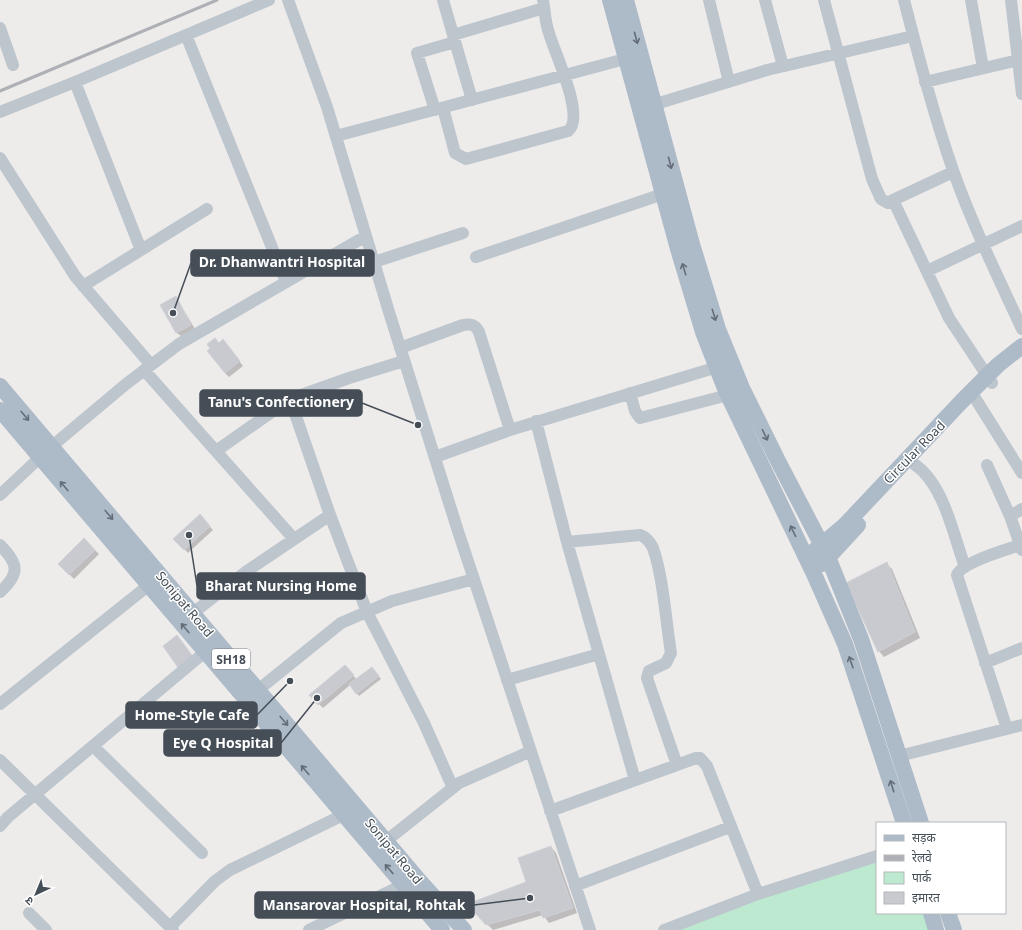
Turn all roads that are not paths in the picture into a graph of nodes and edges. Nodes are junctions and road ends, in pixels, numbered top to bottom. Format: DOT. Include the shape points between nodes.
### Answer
graph roads {
  1 [pos="268,0"];
  2 [pos="288,0"];
  3 [pos="443,0"];
  4 [pos="610,0"];
  5 [pos="626,0"];
  6 [pos="709,0"];
  7 [pos="765,0"];
  8 [pos="824,0"];
  9 [pos="904,0"];
  10 [pos="971,0"];
  11 [pos="1011,0"];
  12 [pos="543,4"];
  13 [pos="0,28"];
  14 [pos="186,35"];
  15 [pos="913,36"];
  16 [pos="454,38"];
  17 [pos="838,54"];
  18 [pos="625,59"];
  19 [pos="1018,60"];
  20 [pos="13,65"];
  21 [pos="783,66"];
  22 [pos="983,68"];
  23 [pos="564,75"];
  24 [pos="75,82"];
  25 [pos="729,82"];
  26 [pos="925,82"];
  27 [pos="1022,94"];
  28 [pos="472,100"];
  29 [pos="654,104"];
  30 [pos="439,109"];
  31 [pos="639,109"];
  32 [pos="0,112"];
  33 [pos="336,136"];
  34 [pos="0,158"];
  35 [pos="954,172"];
  36 [pos="662,194"];
  37 [pos="893,200"];
  38 [pos="207,209"];
  39 [pos="1022,226"];
  40 [pos="464,233"];
  41 [pos="366,236"];
  42 [pos="983,245"];
  43 [pos="141,250"];
  44 [pos="476,258"];
  45 [pos="374,262"];
  46 [pos="927,271"];
  47 [pos="286,282"];
  48 [pos="83,286"];
  49 [pos="698,289"];
  50 [pos="1022,329"];
  51 [pos="1022,346"];
  52 [pos="400,348"];
  53 [pos="1022,356"];
  54 [pos="404,362"];
  55 [pos="732,363"];
  56 [pos="717,367"];
  57 [pos="148,368"];
  58 [pos="990,380"];
  59 [pos="0,386"];
  60 [pos="630,393"];
  61 [pos="728,395"];
  62 [pos="975,398"];
  63 [pos="290,399"];
  64 [pos="0,410"];
  65 [pos="536,421"];
  66 [pos="510,430"];
  67 [pos="216,451"];
  68 [pos="46,452"];
  69 [pos="435,457"];
  70 [pos="914,464"];
  71 [pos="987,465"];
  72 [pos="1022,473"];
  73 [pos="0,495"];
  74 [pos="1022,509"];
  75 [pos="330,515"];
  76 [pos="1010,516"];
  77 [pos="294,539"];
  78 [pos="567,542"];
  79 [pos="0,545"];
  80 [pos="1021,547"];
  81 [pos="825,551"];
  82 [pos="806,558"];
  83 [pos="965,566"];
  84 [pos="814,574"];
  85 [pos="474,579"];
  86 [pos="149,585"];
  87 [pos="0,592"];
  88 [pos="367,612"];
  89 [pos="192,613"];
  90 [pos="1022,648"];
  91 [pos="205,652"];
  92 [pos="599,654"];
  93 [pos="985,663"];
  94 [pos="507,680"];
  95 [pos="258,690"];
  96 [pos="0,704"];
  97 [pos="1022,725"];
  98 [pos="1007,729"];
  99 [pos="93,746"];
  100 [pos="531,751"];
  101 [pos="899,756"];
  102 [pos="0,760"];
  103 [pos="677,765"];
  104 [pos="635,780"];
  105 [pos="453,788"];
  106 [pos="34,795"];
  107 [pos="550,810"];
  108 [pos="343,815"];
  109 [pos="904,822"];
  110 [pos="921,822"];
  111 [pos="0,826"];
  112 [pos="730,827"];
  113 [pos="386,841"];
  114 [pos="202,853"];
  115 [pos="876,856"];
  116 [pos="403,884"];
  117 [pos="575,886"];
  118 [pos="758,894"];
  119 [pos="29,913"];
  120 [pos="931,914"];
  121 [pos="948,914"];
  122 [pos="171,929"];
  123 [pos="46,930"];
  124 [pos="309,930"];
  125 [pos="442,930"];
  126 [pos="464,930"];
  127 [pos="590,930"];
  128 [pos="664,930"];
  129 [pos="936,930"];
  130 [pos="954,930"];
  1 -- 14 [label="street"];
  2 -- 33 [label="street"];
  3 -- 16 [label="street"];
  4 -- 18 [label="main road"];
  5 -- 29 [label="main road, one-way"];
  6 -- 25 [label="street"];
  7 -- 21 [label="street"];
  8 -- 17 [label="street"];
  9 -- 15 [label="street"];
  10 -- 22 [label="street"];
  11 -- 19 [label="street"];
  12 -- 16 [label="street"];
  12 -- 23 [label="street" via="548,32"];
  13 -- 20 [label="street"];
  14 -- 24 [label="street"];
  14 -- 47 [label="street"];
  15 -- 17 [label="street"];
  15 -- 26 [label="street"];
  16 -- 28 [label="street"];
  16 -- 30 [label="street" via="417,53"];
  17 -- 21 [label="street"];
  17 -- 37 [label="street" via="872,179 881,199 888,203"];
  18 -- 23 [label="street"];
  18 -- 31 [label="main road"];
  19 -- 22 [label="street"];
  19 -- 27 [label="street"];
  21 -- 25 [label="street"];
  22 -- 26 [label="street"];
  23 -- 28 [label="street"];
  23 -- 30 [label="street" via="574,119 572,128 474,158 466,159 455,154"];
  24 -- 32 [label="street"];
  24 -- 43 [label="street"];
  25 -- 29 [label="street"];
  26 -- 35 [label="street"];
  28 -- 30 [label="street"];
  29 -- 31 [label="street"];
  29 -- 49 [label="main road, one-way"];
  30 -- 33 [label="street"];
  31 -- 36 [label="main road"];
  33 -- 41 [label="street"];
  34 -- 48 [label="street"];
  35 -- 37 [label="street"];
  35 -- 42 [label="street"];
  36 -- 44 [label="street"];
  49 -- 36 [label="main road, one-way"];
  37 -- 46 [label="street"];
  38 -- 43 [label="street"];
  39 -- 42 [label="street"];
  40 -- 45 [label="street"];
  41 -- 45 [label="street"];
  41 -- 47 [label="street"];
  42 -- 46 [label="street"];
  42 -- 50 [label="street"];
  43 -- 48 [label="street"];
  45 -- 52 [label="street"];
  46 -- 58 [label="street" via="949,318"];
  47 -- 57 [label="street" via="179,344"];
  48 -- 57 [label="street"];
  49 -- 55 [label="main road, one-way"];
  49 -- 56 [label="main road" via="703,332"];
  51 -- 58 [label="main road, Circular Road" via="998,365"];
  52 -- 54 [label="street"];
  52 -- 66 [label="street" via="463,325 475,326"];
  53 -- 58 [label="main road, Circular Road"];
  54 -- 63 [label="street"];
  54 -- 69 [label="street"];
  55 -- 56 [label="street"];
  55 -- 81 [label="main road, one-way" via="778,461"];
  56 -- 60 [label="street"];
  56 -- 61 [label="main road"];
  57 -- 67 [label="street"];
  57 -- 68 [label="street"];
  58 -- 62 [label="main road, Circular Road"];
  58 -- 81 [label="main road, Circular Road" via="844,526"];
  59 -- 68 [label="main road, Sonipat Road / SH18, one-way"];
  60 -- 61 [label="street" via="635,411 640,418"];
  60 -- 65 [label="street"];
  82 -- 61 [label="main road, one-way"];
  62 -- 70 [label="main road, Circular Road"];
  62 -- 72 [label="street"];
  63 -- 67 [label="street"];
  63 -- 75 [label="street"];
  64 -- 68 [label="main road, Sonipat Road / SH18"];
  65 -- 66 [label="street"];
  65 -- 78 [label="street"];
  66 -- 69 [label="street"];
  67 -- 77 [label="street"];
  68 -- 73 [label="street"];
  86 -- 68 [label="main road, Sonipat Road / SH18, one-way"];
  68 -- 89 [label="main road, Sonipat Road / SH18, one-way"];
  69 -- 85 [label="street"];
  70 -- 81 [label="main road, Circular Road"];
  70 -- 83 [label="street" via="932,482 941,500"];
  71 -- 76 [label="street"];
  74 -- 76 [label="street"];
  75 -- 77 [label="street"];
  75 -- 88 [label="street"];
  76 -- 80 [label="street"];
  77 -- 89 [label="street"];
  78 -- 92 [label="street"];
  78 -- 103 [label="street" via="640,535 647,538 650,543 658,572 671,653 669,660 649,671 647,678"];
  79 -- 87 [label="street" via="8,553 15,568 15,575"];
  80 -- 83 [label="street"];
  81 -- 82 [label="main road, Circular Road"];
  81 -- 84 [label="main road, Circular Road"];
  81 -- 101 [label="main road" via="861,639"];
  82 -- 84 [label="main road"];
  83 -- 93 [label="street" via="959,570 958,583"];
  109 -- 84 [label="main road, one-way" via="845,644"];
  85 -- 88 [label="street" via="392,601"];
  85 -- 94 [label="street"];
  91 -- 86 [label="main road, Sonipat Road / SH18, one-way"];
  86 -- 96 [label="street"];
  88 -- 95 [label="street" via="341,623"];
  88 -- 105 [label="street" via="424,723"];
  89 -- 95 [label="main road, Sonipat Road / SH18"];
  90 -- 93 [label="street"];
  91 -- 99 [label="street"];
  108 -- 91 [label="main road, Sonipat Road / SH18, one-way"];
  92 -- 94 [label="street"];
  92 -- 104 [label="street"];
  93 -- 98 [label="street"];
  94 -- 100 [label="street"];
  95 -- 113 [label="main road, Sonipat Road / SH18, one-way"];
  97 -- 98 [label="street"];
  98 -- 101 [label="street"];
  99 -- 106 [label="street"];
  99 -- 114 [label="street"];
  100 -- 105 [label="street"];
  100 -- 107 [label="street"];
  101 -- 110 [label="main road"];
  102 -- 106 [label="street"];
  103 -- 104 [label="street"];
  103 -- 112 [label="street" via="696,758 704,761"];
  104 -- 107 [label="street"];
  105 -- 113 [label="street"];
  106 -- 111 [label="street"];
  106 -- 122 [label="street"];
  107 -- 117 [label="street"];
  116 -- 108 [label="main road, Sonipat Road / SH18, one-way"];
  108 -- 122 [label="street" via="230,870 215,881"];
  112 -- 117 [label="street"];
  112 -- 118 [label="street"];
  113 -- 126 [label="main road, Sonipat Road / SH18"];
  115 -- 118 [label="street"];
  116 -- 124 [label="street"];
  116 -- 125 [label="main road, Sonipat Road / SH18"];
  117 -- 127 [label="street"];
  118 -- 128 [label="street"];
  119 -- 123 [label="street"];
  120 -- 129 [label="main road"];
  121 -- 130 [label="main road"];
}
